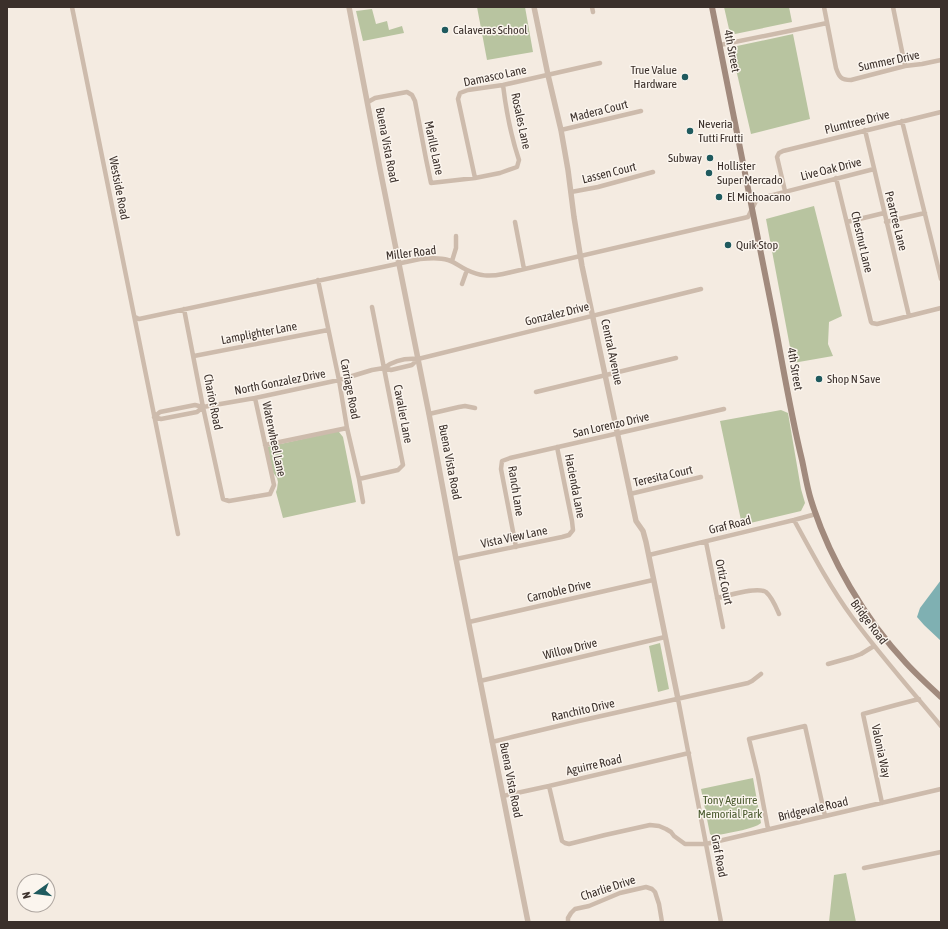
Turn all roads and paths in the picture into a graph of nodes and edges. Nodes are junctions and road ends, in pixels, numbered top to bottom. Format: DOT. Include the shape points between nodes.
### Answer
graph roads {
  1 [pos="72,7"];
  2 [pos="349,7"];
  3 [pos="534,7"];
  4 [pos="592,7"];
  5 [pos="712,7"];
  6 [pos="824,7"];
  7 [pos="893,7"];
  8 [pos="594,12"];
  9 [pos="827,23"];
  10 [pos="720,44"];
  11 [pos="941,60"];
  12 [pos="600,63"];
  13 [pos="904,66"];
  14 [pos="548,75"];
  15 [pos="503,85"];
  16 [pos="368,102"];
  17 [pos="641,111"];
  18 [pos="941,113"];
  19 [pos="902,121"];
  20 [pos="561,130"];
  21 [pos="865,130"];
  22 [pos="874,168"];
  23 [pos="653,172"];
  24 [pos="500,173"];
  25 [pos="475,178"];
  26 [pos="836,178"];
  27 [pos="571,192"];
  28 [pos="785,192"];
  29 [pos="752,209"];
  30 [pos="884,213"];
  31 [pos="925,213"];
  32 [pos="515,222"];
  33 [pos="847,222"];
  34 [pos="886,222"];
  35 [pos="456,236"];
  36 [pos="581,256"];
  37 [pos="452,261"];
  38 [pos="399,263"];
  39 [pos="524,269"];
  40 [pos="467,270"];
  41 [pos="941,276"];
  42 [pos="318,280"];
  43 [pos="462,284"];
  44 [pos="701,290"];
  45 [pos="372,306"];
  46 [pos="941,308"];
  47 [pos="184,309"];
  48 [pos="593,316"];
  49 [pos="909,316"];
  50 [pos="135,318"];
  51 [pos="328,330"];
  52 [pos="194,356"];
  53 [pos="676,358"];
  54 [pos="418,359"];
  55 [pos="384,368"];
  56 [pos="606,376"];
  57 [pos="339,380"];
  58 [pos="536,392"];
  59 [pos="255,398"];
  60 [pos="203,407"];
  61 [pos="475,408"];
  62 [pos="724,409"];
  63 [pos="429,414"];
  64 [pos="154,417"];
  65 [pos="347,428"];
  66 [pos="617,434"];
  67 [pos="265,445"];
  68 [pos="557,447"];
  69 [pos="502,461"];
  70 [pos="701,477"];
  71 [pos="359,479"];
  72 [pos="274,485"];
  73 [pos="630,494"];
  74 [pos="363,502"];
  75 [pos="816,514"];
  76 [pos="794,520"];
  77 [pos="573,530"];
  78 [pos="178,534"];
  79 [pos="706,542"];
  80 [pos="516,547"];
  81 [pos="649,555"];
  82 [pos="456,559"];
  83 [pos="653,580"];
  84 [pos="717,598"];
  85 [pos="779,614"];
  86 [pos="469,622"];
  87 [pos="723,627"];
  88 [pos="665,637"];
  89 [pos="874,646"];
  90 [pos="828,664"];
  91 [pos="761,674"];
  92 [pos="480,680"];
  93 [pos="941,697"];
  94 [pos="678,699"];
  95 [pos="919,699"];
  96 [pos="941,726"];
  97 [pos="492,742"];
  98 [pos="689,753"];
  99 [pos="549,786"];
  100 [pos="941,789"];
  101 [pos="503,796"];
  102 [pos="882,803"];
  103 [pos="825,816"];
  104 [pos="768,829"];
  105 [pos="706,844"];
  106 [pos="941,852"];
  107 [pos="864,868"];
  108 [pos="528,922"];
  109 [pos="568,922"];
  110 [pos="662,922"];
  111 [pos="721,922"];
  1 -- 50 [label="street, Westside Road"];
  2 -- 16 [label="street, Buena Vista Road"];
  3 -- 14 [label="street, Central Avenue"];
  4 -- 8 [label="street"];
  5 -- 10 [label="main road, 4th Street"];
  6 -- 9 [label="street"];
  7 -- 13 [label="street"];
  9 -- 10 [label="street"];
  9 -- 13 [label="street, Summer Drive" via="836,68 841,78 851,80"];
  10 -- 29 [label="main road, 4th Street"];
  11 -- 13 [label="street, Summer Drive"];
  12 -- 14 [label="street, Damasco Lane"];
  14 -- 15 [label="street, Damasco Lane"];
  14 -- 20 [label="street, Central Avenue"];
  15 -- 24 [label="street, Rosales Lane" via="515,148 520,160 517,167"];
  15 -- 25 [label="street, Damasco Lane" via="468,90 460,93 458,99"];
  16 -- 25 [label="street, Marille Lane" via="375,98 407,92 412,95 431,183"];
  16 -- 38 [label="street, Buena Vista Road"];
  17 -- 20 [label="street, Madera Court"];
  18 -- 19 [label="street, Plumtree Drive"];
  19 -- 21 [label="street, Plumtree Drive"];
  19 -- 31 [label="street"];
  20 -- 27 [label="street, Central Avenue"];
  21 -- 22 [label="street, Peartree Lane"];
  21 -- 28 [label="street, Plumtree Drive" via="779,153 777,158"];
  22 -- 26 [label="street, Live Oak Drive"];
  22 -- 30 [label="street, Peartree Lane"];
  23 -- 27 [label="street, Lassen Court"];
  24 -- 25 [label="street, Marille Lane"];
  26 -- 28 [label="street, Live Oak Drive"];
  26 -- 33 [label="street, Chestnut Lane"];
  27 -- 36 [label="street, Central Avenue"];
  28 -- 29 [label="street, Live Oak Drive" via="756,199"];
  29 -- 36 [label="street, Miller Road" via="748,217"];
  29 -- 75 [label="main road, 4th Street" via="795,430"];
  30 -- 33 [label="street"];
  30 -- 34 [label="street, Peartree Lane"];
  31 -- 34 [label="street"];
  31 -- 41 [label="street"];
  32 -- 39 [label="street"];
  33 -- 49 [label="street, Chestnut Lane" via="871,322 874,324"];
  34 -- 49 [label="street, Peartree Lane"];
  35 -- 37 [label="street"];
  36 -- 39 [label="street, Miller Road"];
  36 -- 48 [label="street, Central Avenue"];
  37 -- 38 [label="street, Miller Road" via="431,258"];
  37 -- 40 [label="street, Miller Road"];
  38 -- 42 [label="street, Miller Road"];
  38 -- 54 [label="street, Buena Vista Road"];
  39 -- 40 [label="street, Miller Road" via="488,276"];
  40 -- 43 [label="street"];
  42 -- 47 [label="street, Miller Road"];
  42 -- 51 [label="street, Carriage Road"];
  44 -- 48 [label="street, Gonzalez Drive"];
  45 -- 55 [label="street, Cavalier Lane"];
  46 -- 49 [label="street"];
  47 -- 50 [label="street, Miller Road"];
  47 -- 52 [label="street, Chariot Road"];
  48 -- 54 [label="street, Gonzalez Drive"];
  48 -- 56 [label="street, Central Avenue"];
  50 -- 64 [label="street, Westside Road"];
  51 -- 52 [label="street, Lamplighter Lane"];
  51 -- 57 [label="street, Carriage Road"];
  52 -- 60 [label="street, Chariot Road"];
  53 -- 56 [label="street"];
  54 -- 55 [label="street, North Gonzalez Drive" via="410,358 390,363"];
  54 -- 63 [label="street, Buena Vista Road"];
  55 -- 57 [label="street, North Gonzalez Drive"];
  55 -- 71 [label="street, Cavalier Lane" via="403,465 398,470"];
  56 -- 58 [label="street"];
  56 -- 66 [label="street, Central Avenue"];
  57 -- 59 [label="street, North Gonzalez Drive"];
  57 -- 65 [label="street, Carriage Road"];
  59 -- 60 [label="street, North Gonzalez Drive"];
  59 -- 67 [label="street, Waterwheel Lane"];
  60 -- 64 [label="street, North Gonzalez Drive" via="197,412 162,419"];
  60 -- 72 [label="street, Chariot Road" via="223,499 229,501 270,494"];
  61 -- 63 [label="street" via="465,406"];
  62 -- 66 [label="street, San Lorenzo Drive"];
  63 -- 82 [label="street, Buena Vista Road"];
  64 -- 78 [label="street, Westside Road"];
  65 -- 67 [label="street"];
  65 -- 71 [label="street, Carriage Road"];
  66 -- 68 [label="street, San Lorenzo Drive"];
  66 -- 73 [label="street, Central Avenue"];
  67 -- 72 [label="street, Waterwheel Lane"];
  68 -- 69 [label="street, San Lorenzo Drive"];
  68 -- 77 [label="street, Hacienda Lane"];
  69 -- 80 [label="street, Ranch Lane" via="501,469"];
  70 -- 73 [label="street, Teresita Court"];
  71 -- 74 [label="street, Carriage Road"];
  73 -- 81 [label="street, Central Avenue" via="636,521 644,533"];
  75 -- 76 [label="street, Graf Road"];
  75 -- 93 [label="main road, 4th Street" via="854,595 889,644"];
  76 -- 79 [label="street, Graf Road"];
  76 -- 89 [label="street, Bridge Road" via="833,589"];
  77 -- 80 [label="street, Vista View Lane" via="562,537"];
  79 -- 81 [label="street, Graf Road"];
  79 -- 84 [label="street, Ortiz Court"];
  80 -- 82 [label="street, Vista View Lane"];
  81 -- 83 [label="street, Central Avenue"];
  82 -- 86 [label="street, Buena Vista Road"];
  83 -- 86 [label="street, Carnoble Drive"];
  83 -- 88 [label="street, Central Avenue"];
  84 -- 85 [label="street" via="761,590 768,594"];
  84 -- 87 [label="street, Ortiz Court"];
  86 -- 92 [label="street, Buena Vista Road"];
  88 -- 92 [label="street, Willow Drive"];
  88 -- 94 [label="street, Central Avenue"];
  89 -- 90 [label="street" via="862,654"];
  89 -- 95 [label="street, Bridge Road"];
  91 -- 94 [label="street, Ranchito Drive" via="748,683"];
  92 -- 97 [label="street, Buena Vista Road"];
  94 -- 97 [label="street, Ranchito Drive"];
  94 -- 98 [label="street, Graf Road"];
  95 -- 96 [label="street, Bridge Road"];
  95 -- 102 [label="street, Valonia Way" via="863,714"];
  97 -- 101 [label="street, Buena Vista Road"];
  98 -- 99 [label="street, Aguirre Road"];
  98 -- 105 [label="street, Graf Road"];
  99 -- 101 [label="street, Aguirre Road"];
  99 -- 105 [label="street, Bridgevale Road" via="562,841 565,844 650,825 666,829 685,844"];
  100 -- 102 [label="street, Bridgevale Road"];
  101 -- 108 [label="street, Buena Vista Road"];
  102 -- 103 [label="street, Bridgevale Road"];
  103 -- 104 [label="street, Bridgevale Road"];
  103 -- 104 [label="street" via="804,726 748,739"];
  104 -- 105 [label="street, Bridgevale Road"];
  105 -- 111 [label="street, Graf Road"];
  106 -- 107 [label="street"];
  109 -- 110 [label="street, Charlie Drive" via="575,909 646,887 655,892"];
}
